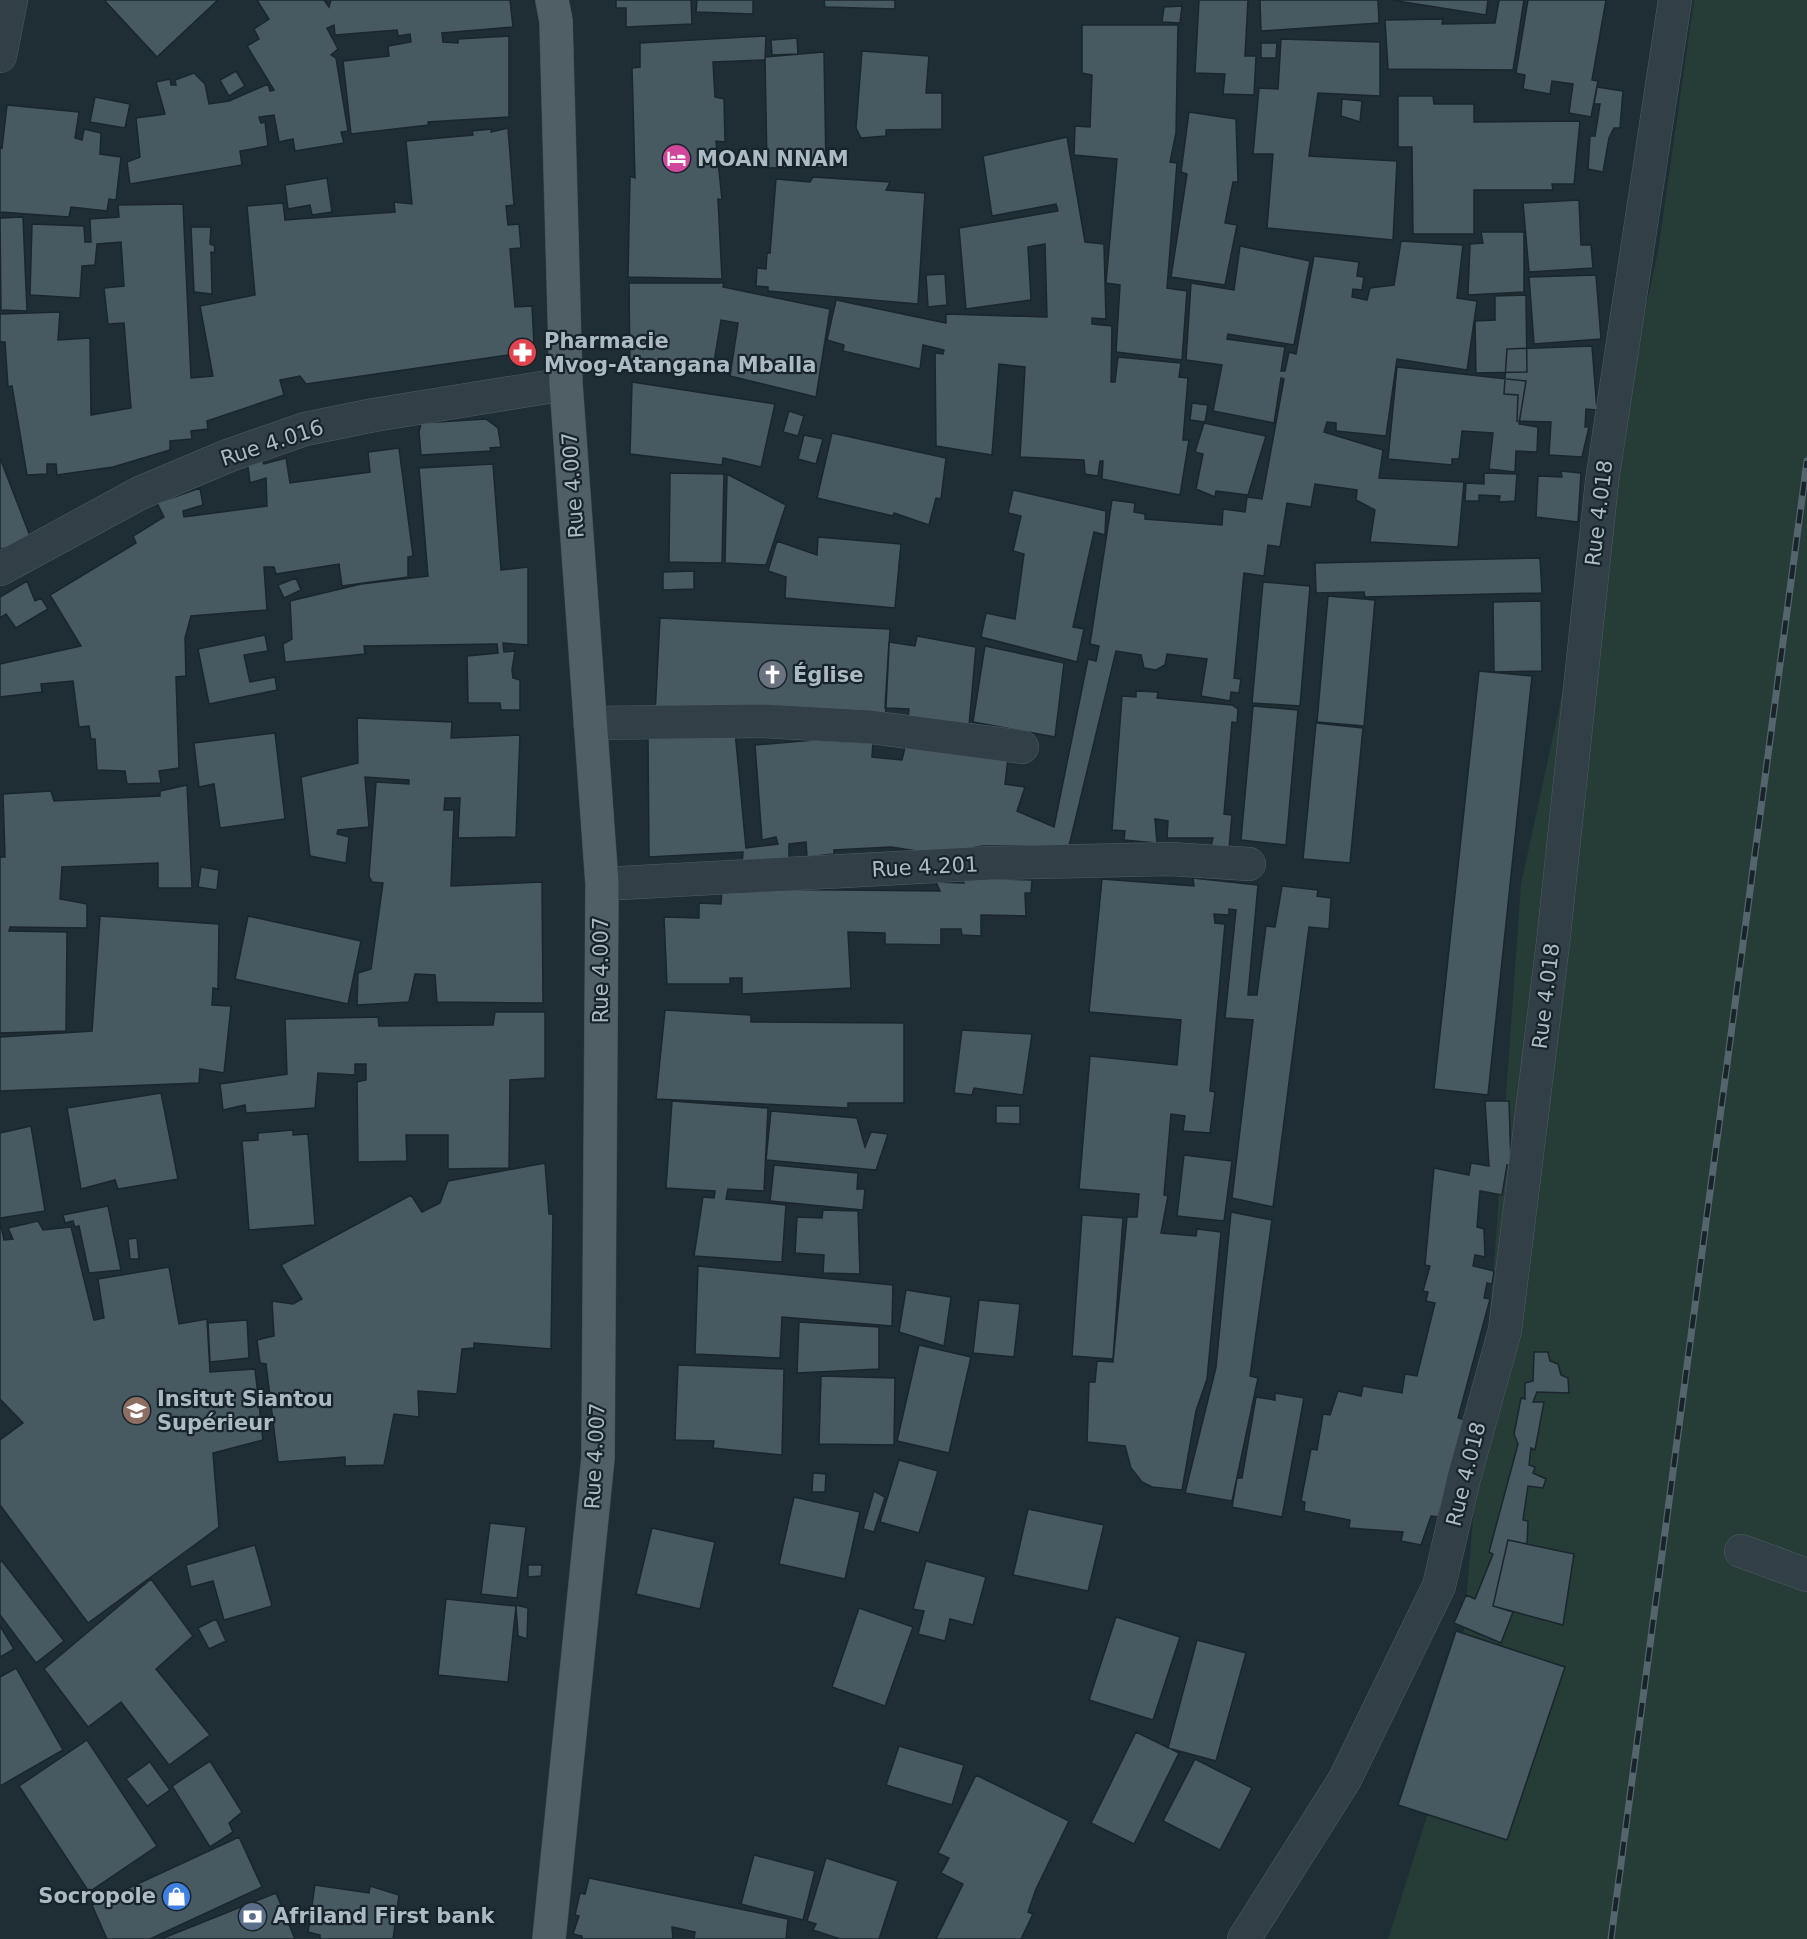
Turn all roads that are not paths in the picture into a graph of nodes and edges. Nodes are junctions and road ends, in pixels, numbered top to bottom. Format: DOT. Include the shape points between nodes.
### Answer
graph roads {
  1 [pos="11,0"];
  2 [pos="1675,0"];
  3 [pos="555,7"];
  4 [pos="0,56"];
  5 [pos="566,384"];
  6 [pos="0,569"];
  7 [pos="590,723"];
  8 [pos="1022,747"];
  9 [pos="1249,864"];
  10 [pos="602,884"];
  11 [pos="1741,1551"];
  12 [pos="1807,1575"];
  13 [pos="549,1939"];
  14 [pos="1244,1939"];
  1 -- 4 [label="street"];
  2 -- 14 [label="street, Rue 4.018" via="1602,481 1505,1330 1439,1586 1345,1779"];
  3 -- 5 [label="main road, Rue 4.007"];
  5 -- 6 [label="street, Rue 4.016" via="306,429 230,455 140,493"];
  5 -- 7 [label="main road, Rue 4.007"];
  7 -- 8 [label="street" via="763,721 846,725"];
  7 -- 10 [label="main road, Rue 4.007"];
  9 -- 10 [label="street, Rue 4.201" via="1170,860 991,863"];
  10 -- 13 [label="main road, Rue 4.007" via="598,1458"];
  11 -- 12 [label="street"];
}
